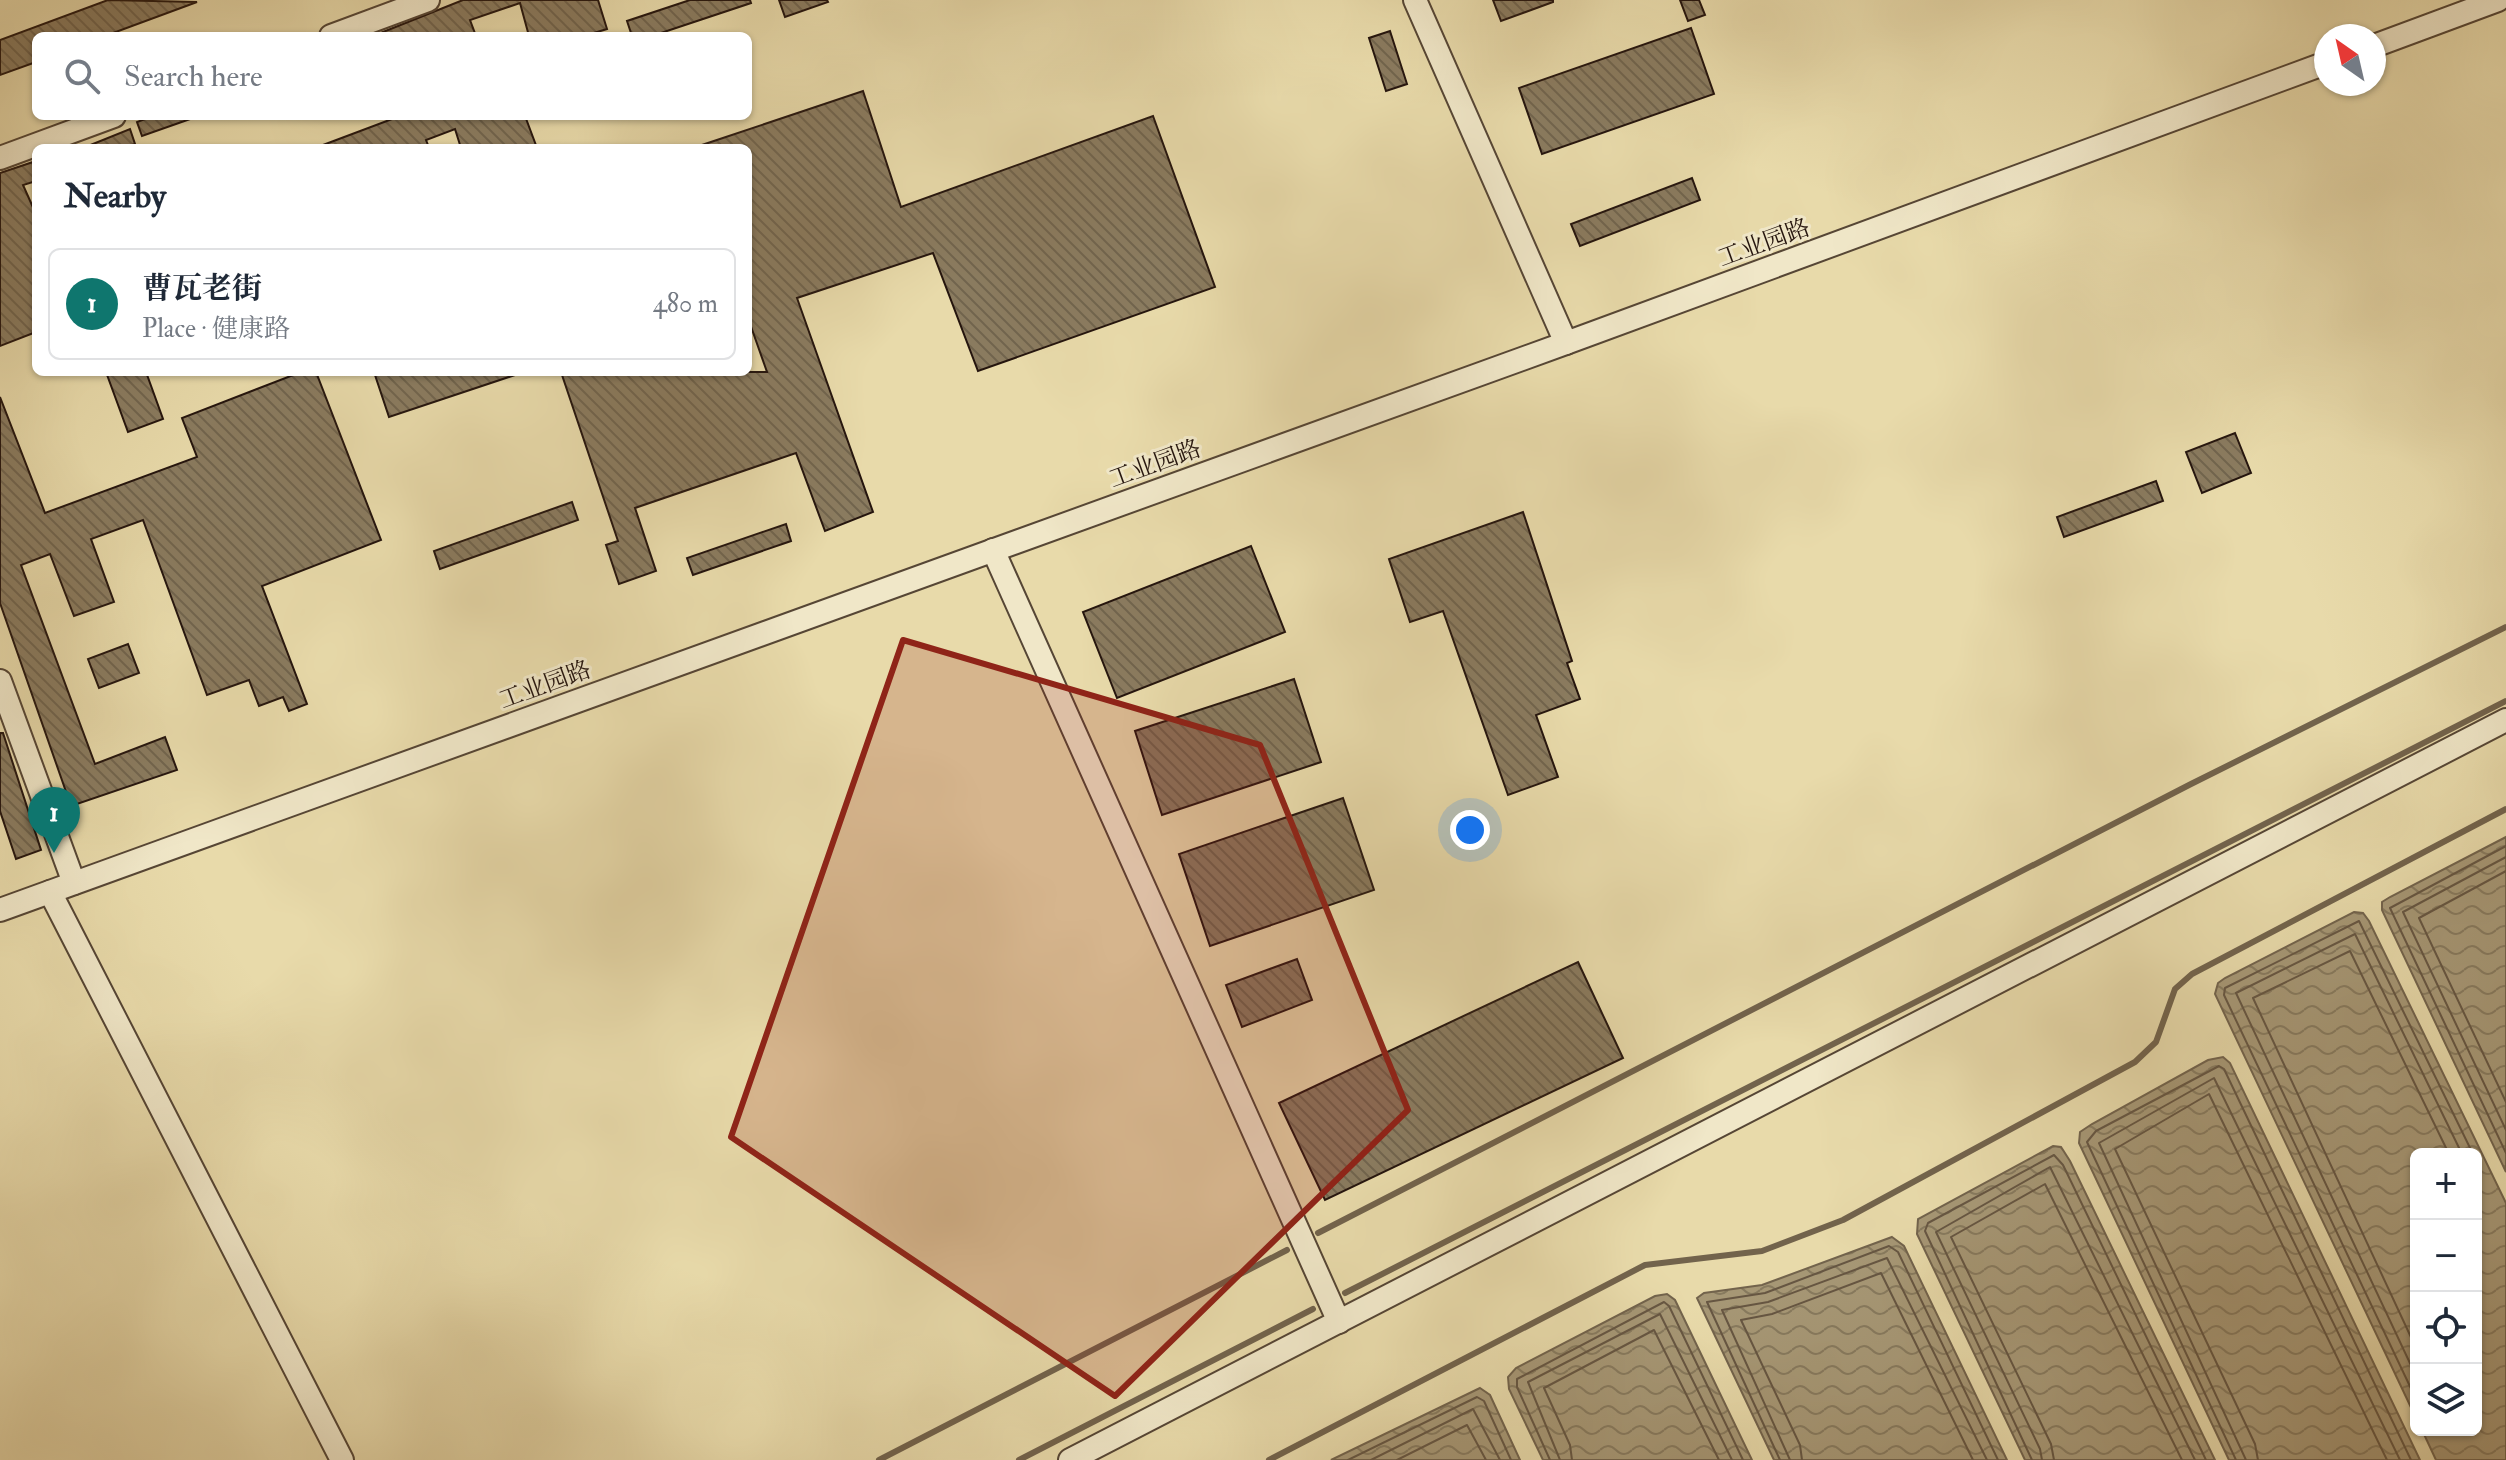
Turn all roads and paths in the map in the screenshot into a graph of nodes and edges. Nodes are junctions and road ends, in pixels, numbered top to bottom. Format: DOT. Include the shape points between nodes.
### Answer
graph roads {
  1 [pos="428,0"];
  2 [pos="1415,0"];
  3 [pos="2498,0"];
  4 [pos="342,32"];
  5 [pos="2386,42"];
  6 [pos="2314,67"];
  7 [pos="103,120"];
  8 [pos="38,144"];
  9 [pos="32,146"];
  10 [pos="0,158"];
  11 [pos="1566,343"];
  12 [pos="993,550"];
  13 [pos="0,681"];
  14 [pos="2506,720"];
  15 [pos="74,883"];
  16 [pos="50,892"];
  17 [pos="0,910"];
  18 [pos="1339,1322"];
  19 [pos="342,1460"];
  20 [pos="1070,1460"];
  1 -- 4 [label="street"];
  2 -- 11 [label="street"];
  3 -- 5 [label="street"];
  6 -- 11 [label="street, 工业园路"];
  7 -- 8 [label="street"];
  9 -- 10 [label="street"];
  11 -- 12 [label="street, 工业园路"];
  12 -- 15 [label="street, 工业园路"];
  12 -- 18 [label="street"];
  13 -- 15 [label="street"];
  14 -- 18 [label="street"];
  15 -- 16 [label="street, 工业园路"];
  16 -- 17 [label="street, 工业园路"];
  16 -- 19 [label="street"];
  18 -- 20 [label="street"];
}
